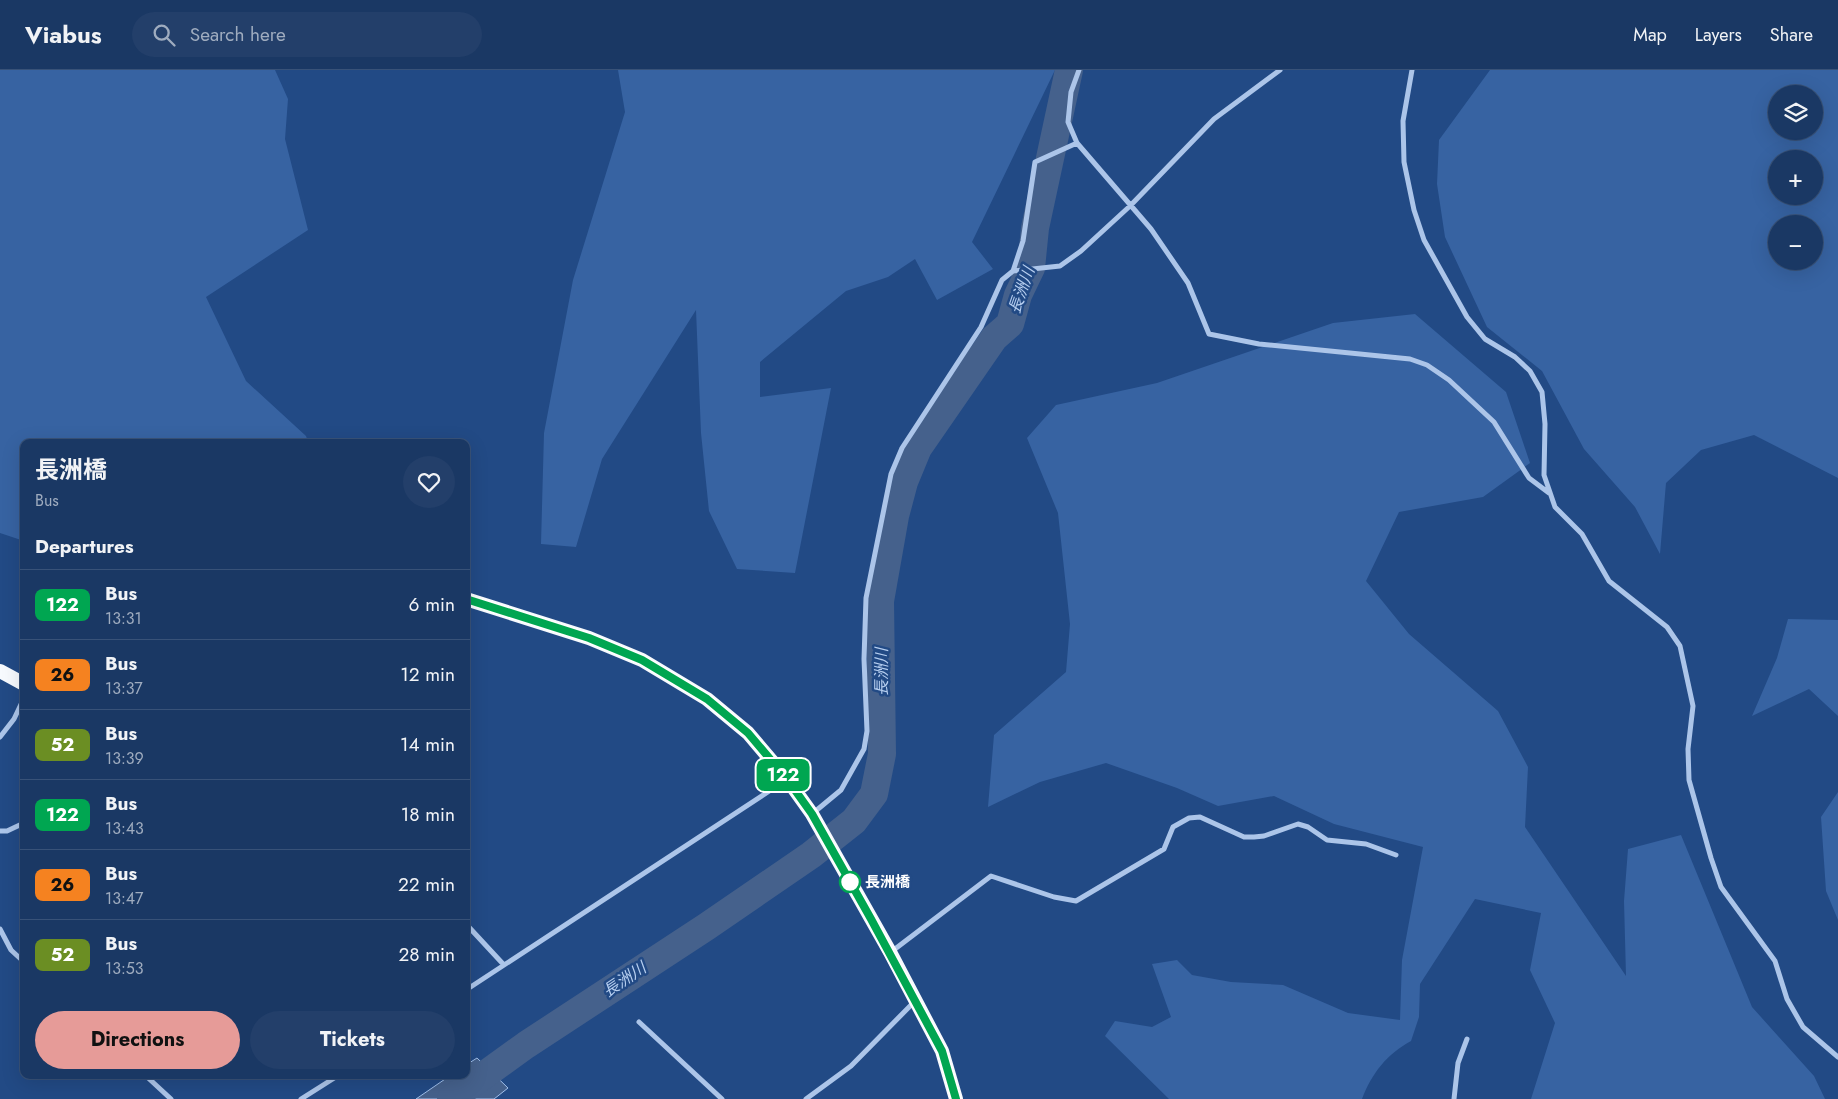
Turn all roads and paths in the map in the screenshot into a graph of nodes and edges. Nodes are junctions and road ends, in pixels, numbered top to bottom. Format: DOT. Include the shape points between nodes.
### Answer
graph roads {
  1 [pos="1079,70"];
  2 [pos="1280,70"];
  3 [pos="1412,70"];
  4 [pos="1077,143"];
  5 [pos="1130,206"];
  6 [pos="1013,271"];
  7 [pos="1549,493"];
  8 [pos="470,600"];
  9 [pos="0,671"];
  10 [pos="20,682"];
  11 [pos="20,706"];
  12 [pos="0,736"];
  13 [pos="787,779"];
  14 [pos="814,819"];
  15 [pos="20,825"];
  16 [pos="0,831"];
  17 [pos="1396,855"];
  18 [pos="470,928"];
  19 [pos="0,929"];
  20 [pos="890,952"];
  21 [pos="20,958"];
  22 [pos="504,964"];
  23 [pos="470,987"];
  24 [pos="915,1000"];
  25 [pos="639,1022"];
  26 [pos="1467,1039"];
  27 [pos="1838,1057"];
  28 [pos="149,1079"];
  29 [pos="333,1079"];
  30 [pos="171,1099"];
  31 [pos="301,1099"];
  32 [pos="722,1099"];
  33 [pos="806,1099"];
  34 [pos="956,1099"];
  35 [pos="1454,1099"];
  1 -- 4 [label="street" via="1070,92 1068,122"];
  2 -- 5 [label="street" via="1214,119"];
  3 -- 7 [label="street" via="1403,121 1404,162 1414,210 1424,240 1467,317 1485,339 1530,371 1542,392 1544,475"];
  4 -- 5 [label="street"];
  4 -- 6 [label="street" via="1035,162 1023,241"];
  5 -- 6 [label="street" via="1060,266"];
  5 -- 7 [label="street" via="1151,229 1188,283 1209,334 1259,344 1410,359 1427,365 1449,380 1494,422 1529,478"];
  6 -- 14 [label="street" via="1002,280 981,327 912,431 891,474 866,598 867,731 864,749 841,790"];
  7 -- 27 [label="street" via="1555,507 1582,534 1609,581 1667,627 1680,646 1692,706 1689,780 1710,858 1722,887 1775,961 1787,999 1803,1027"];
  8 -- 13 [label="highway" via="589,638 642,660 707,699 748,733"];
  9 -- 10 [label="highway"];
  11 -- 12 [label="street"];
  13 -- 14 [label="highway"];
  13 -- 22 [label="street"];
  14 -- 20 [label="highway"];
  15 -- 16 [label="street"];
  17 -- 20 [label="street" via="1366,844 1327,840 1298,824 1254,837 1244,836 1200,817 1190,818 1173,827 1164,849 1076,901 991,876"];
  18 -- 22 [label="street"];
  19 -- 21 [label="street" via="11,950"];
  20 -- 24 [label="highway"];
  22 -- 23 [label="street"];
  24 -- 33 [label="street" via="852,1066"];
  24 -- 34 [label="highway" via="942,1051"];
  25 -- 32 [label="street"];
  26 -- 35 [label="street" via="1458,1063"];
  28 -- 30 [label="street"];
  29 -- 31 [label="street"];
}
